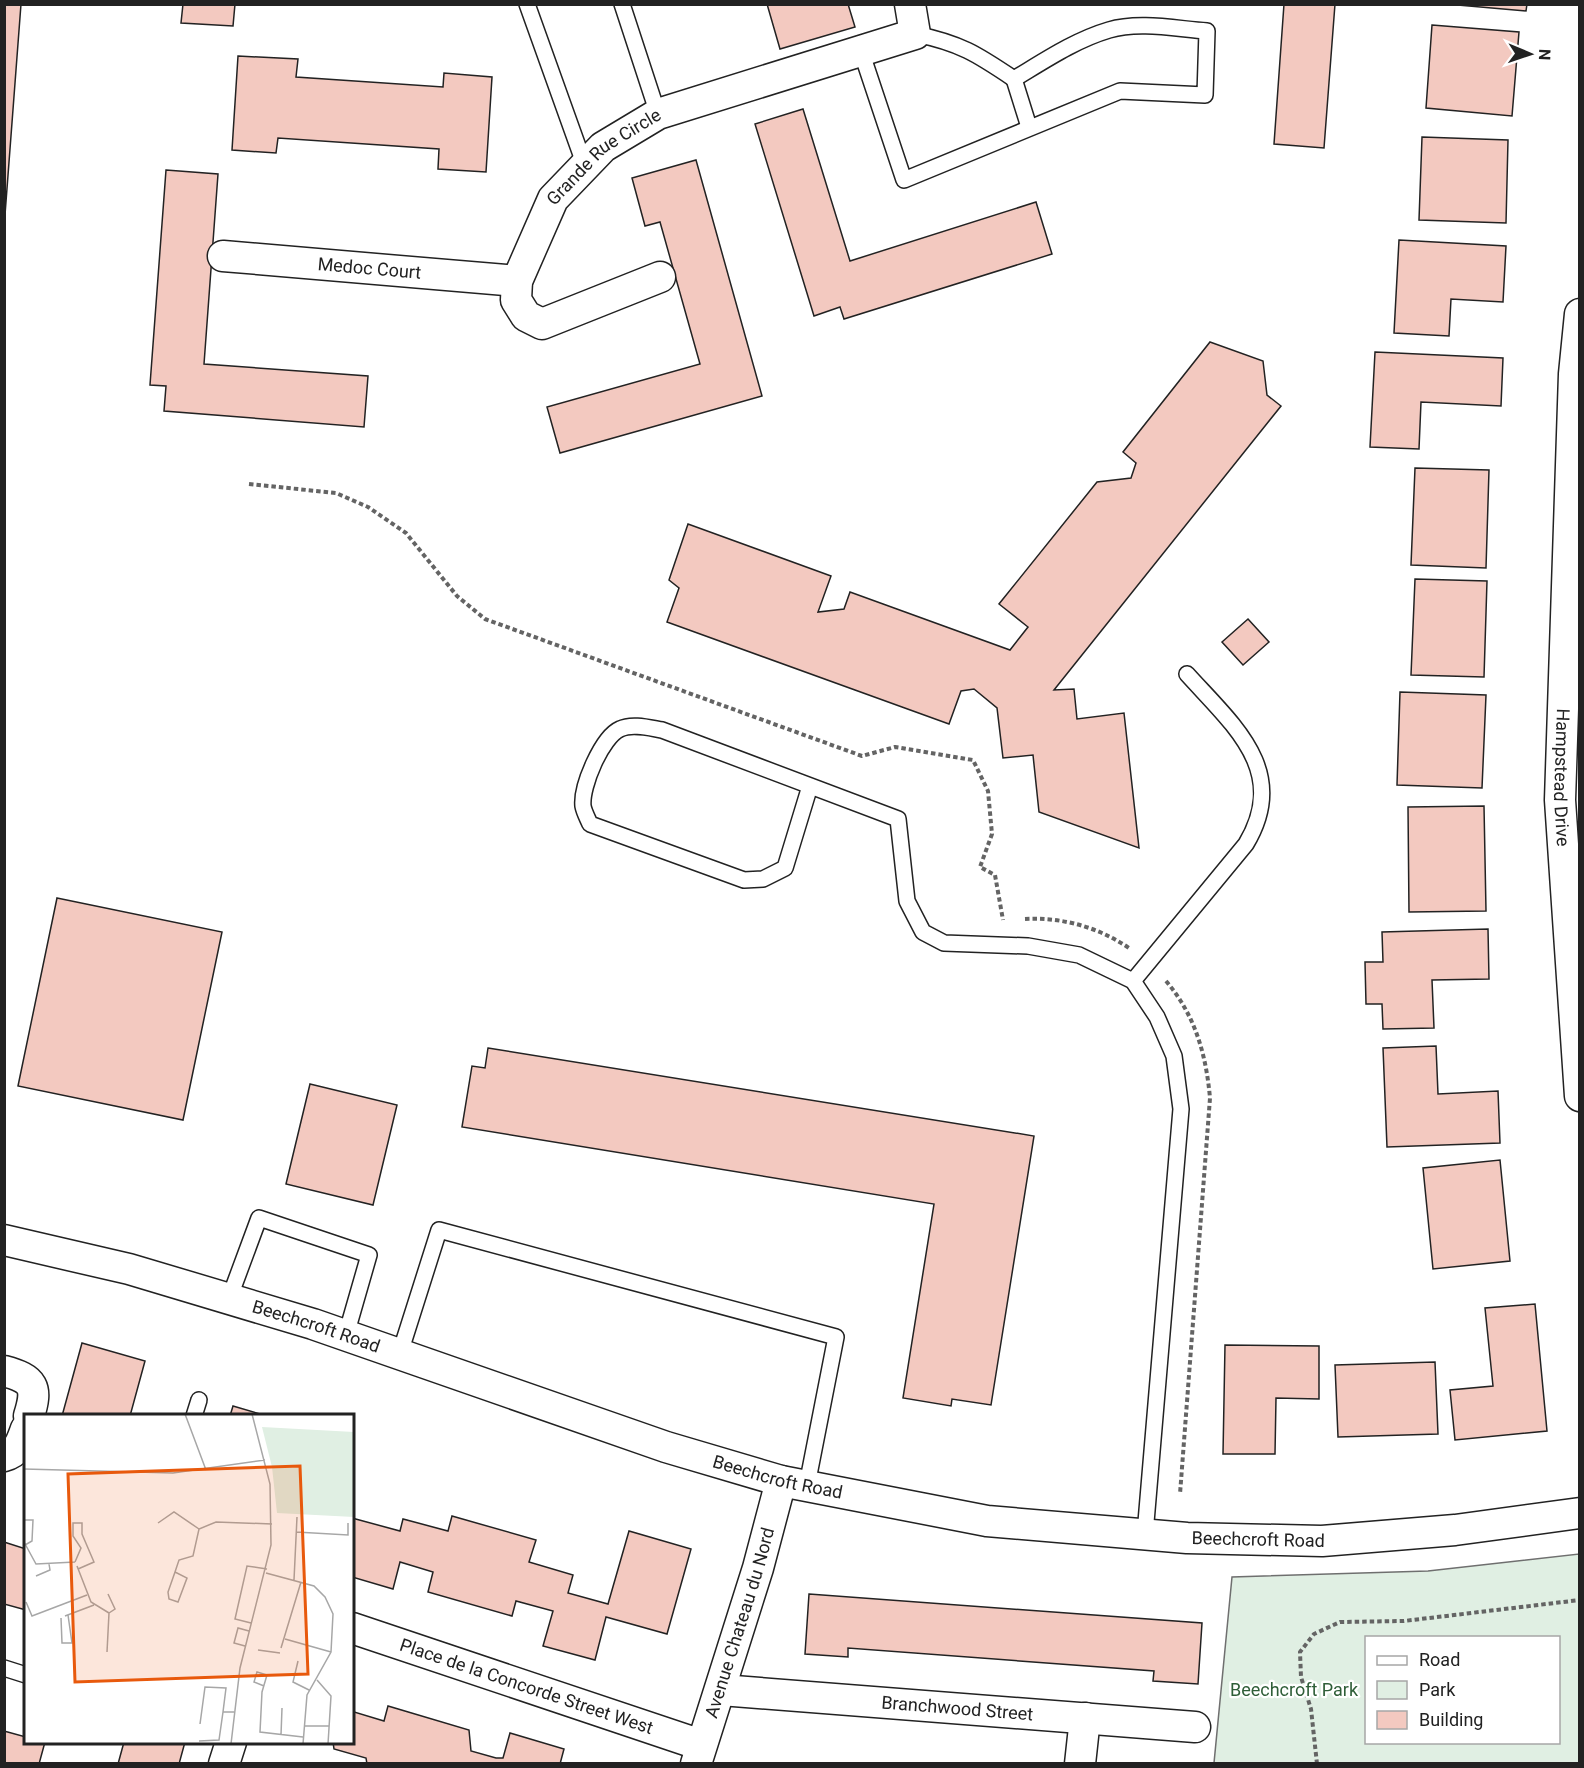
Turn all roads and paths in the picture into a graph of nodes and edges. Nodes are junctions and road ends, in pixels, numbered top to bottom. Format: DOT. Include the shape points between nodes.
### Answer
graph roads {
  1 [pos="527,4"];
  2 [pos="622,4"];
  3 [pos="910,4"];
  4 [pos="915,34"];
  5 [pos="861,51"];
  6 [pos="1014,79"];
  7 [pos="658,114"];
  8 [pos="1029,127"];
  9 [pos="585,166"];
  10 [pos="223,256"];
  11 [pos="660,277"];
  12 [pos="517,281"];
  13 [pos="1580,314"];
  14 [pos="249,484"];
  15 [pos="1187,674"];
  16 [pos="810,786"];
  17 [pos="1011,919"];
  18 [pos="1022,919"];
  19 [pos="1132,950"];
  20 [pos="1133,981"];
  21 [pos="1577,1052"];
  22 [pos="1580,1096"];
  23 [pos="4,1240"];
  24 [pos="229,1299"];
  25 [pos="346,1335"];
  26 [pos="400,1353"];
  27 [pos="4,1371"];
  28 [pos="199,1400"];
  29 [pos="30,1414"];
  30 [pos="195,1414"];
  31 [pos="24,1436"];
  32 [pos="4,1456"];
  33 [pos="794,1483"];
  34 [pos="1580,1513"];
  35 [pos="1145,1534"];
  36 [pos="1580,1600"];
  37 [pos="354,1629"];
  38 [pos="4,1668"];
  39 [pos="24,1674"];
  40 [pos="721,1690"];
  41 [pos="1084,1718"];
  42 [pos="1195,1727"];
  43 [pos="231,1744"];
  44 [pos="699,1754"];
  45 [pos="224,1764"];
  46 [pos="1080,1764"];
  47 [pos="1317,1764"];
  1 -- 9 [label="lane"];
  2 -- 7 [label="lane"];
  3 -- 4 [label="street"];
  4 -- 5 [label="street, Grande Rue Circle"];
  4 -- 6 [label="lane" via="950,41"];
  5 -- 7 [label="street, Grande Rue Circle"];
  5 -- 8 [label="lane" via="904,180"];
  6 -- 8 [label="lane"];
  6 -- 8 [label="lane" via="1069,46 1111,29 1146,26 1208,31 1205,95 1120,91"];
  7 -- 9 [label="street, Grande Rue Circle" via="603,147"];
  9 -- 12 [label="street, Grande Rue Circle" via="553,199"];
  10 -- 12 [label="street, Medoc Court"];
  11 -- 12 [label="street" via="542,324 525,316 516,300"];
  13 -- 21 [label="street, Hampstead Drive" via="1574,374 1560,800"];
  14 -- 17 [label="path" via="336,493 368,507 406,533 457,596 485,619 862,756 895,747 973,760 988,791 993,834 980,867 995,875 1001,920"];
  15 -- 20 [label="lane" via="1247,740 1261,772 1258,824 1246,844"];
  16 -- 16 [label="lane" via="662,730 621,728 606,739 588,779 583,806 590,824 744,880 763,879 785,868"];
  16 -- 20 [label="lane" via="898,819 907,901 923,932 944,942 1028,946 1080,955"];
  18 -- 19 [label="path" via="1052,917 1091,929"];
  20 -- 35 [label="lane" via="1157,1017 1174,1056 1181,1109"];
  21 -- 22 [label="street, Hampstead Drive"];
  23 -- 24 [label="street, Beechcroft Road" via="129,1269"];
  24 -- 25 [label="street, Beechcroft Road"];
  24 -- 25 [label="lane" via="259,1218 369,1255"];
  25 -- 26 [label="street, Beechcroft Road"];
  26 -- 33 [label="street, Beechcroft Road" via="666,1447"];
  26 -- 33 [label="lane" via="439,1230 836,1337"];
  27 -- 29 [label="street" via="22,1376 33,1386 36,1395"];
  28 -- 30 [label="lane"];
  31 -- 32 [label="street" via="21,1446"];
  33 -- 35 [label="street, Beechcroft Road" via="987,1521"];
  33 -- 40 [label="street, Avenue Chateau du Nord"];
  34 -- 35 [label="street, Beechcroft Road" via="1455,1530 1322,1541"];
  36 -- 47 [label="path" via="1404,1621 1340,1622 1314,1634 1300,1652"];
  37 -- 44 [label="street, Place de la Concorde Street West"];
  38 -- 39 [label="lane"];
  40 -- 41 [label="street, Branchwood Street"];
  40 -- 44 [label="street, Avenue Chateau du Nord"];
  41 -- 42 [label="street, Branchwood Street"];
  41 -- 46 [label="street"];
  43 -- 45 [label="street"];
}
